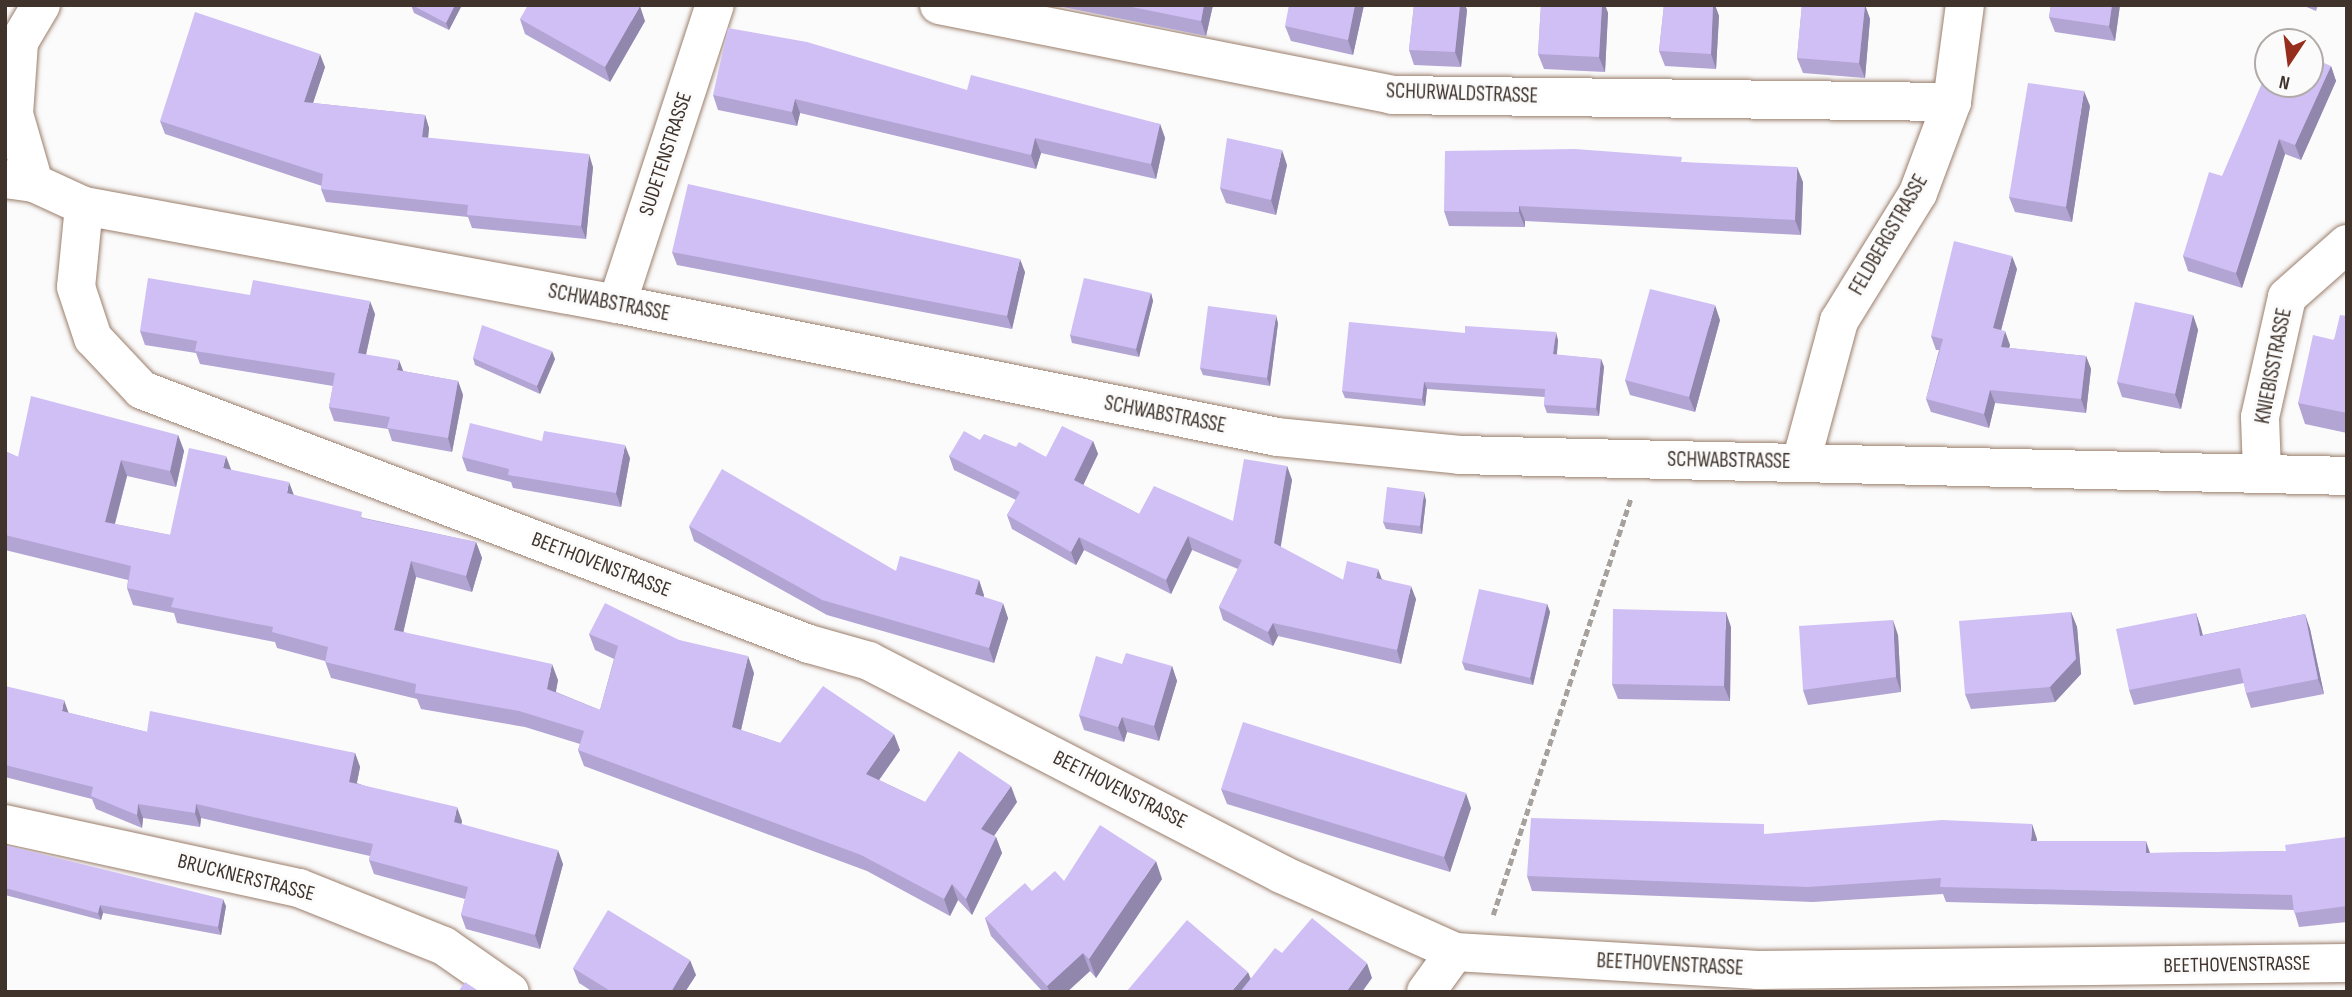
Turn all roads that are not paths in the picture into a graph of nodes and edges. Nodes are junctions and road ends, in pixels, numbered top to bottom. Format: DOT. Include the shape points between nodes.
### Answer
graph roads {
  1 [pos="41,5"];
  2 [pos="715,5"];
  3 [pos="939,5"];
  4 [pos="1965,5"];
  5 [pos="1952,102"];
  6 [pos="20,181"];
  7 [pos="84,206"];
  8 [pos="2347,244"];
  9 [pos="617,304"];
  10 [pos="1801,462"];
  11 [pos="2262,472"];
  12 [pos="2347,476"];
  13 [pos="5,824"];
  14 [pos="1470,953"];
  15 [pos="2347,963"];
  16 [pos="510,992"];
  17 [pos="1426,992"];
  1 -- 6 [label="street" via="19,42 14,114"];
  2 -- 9 [label="street, SUDETENSTRASSE"];
  3 -- 5 [label="street, SCHURWALDSTRASSE" via="1392,95"];
  4 -- 5 [label="street, FELDBERGSTRASSE"];
  5 -- 10 [label="street, FELDBERGSTRASSE" via="1918,193 1839,321"];
  6 -- 7 [label="street, SCHWABSTRASSE"];
  7 -- 9 [label="street, SCHWABSTRASSE"];
  7 -- 14 [label="street, BEETHOVENSTRASSE" via="76,287 93,338 142,390 809,644 869,661 1281,874"];
  8 -- 11 [label="street, KNIEBISSTRASSE" via="2287,298 2260,416"];
  9 -- 10 [label="street, SCHWABSTRASSE" via="1277,437 1459,455"];
  10 -- 11 [label="street, SCHWABSTRASSE"];
  11 -- 12 [label="street, SCHWABSTRASSE"];
  13 -- 16 [label="street, BRUCKNERSTRASSE" via="299,888 444,946"];
  14 -- 15 [label="street, BEETHOVENSTRASSE" via="1758,970"];
  14 -- 17 [label="street"];
}
